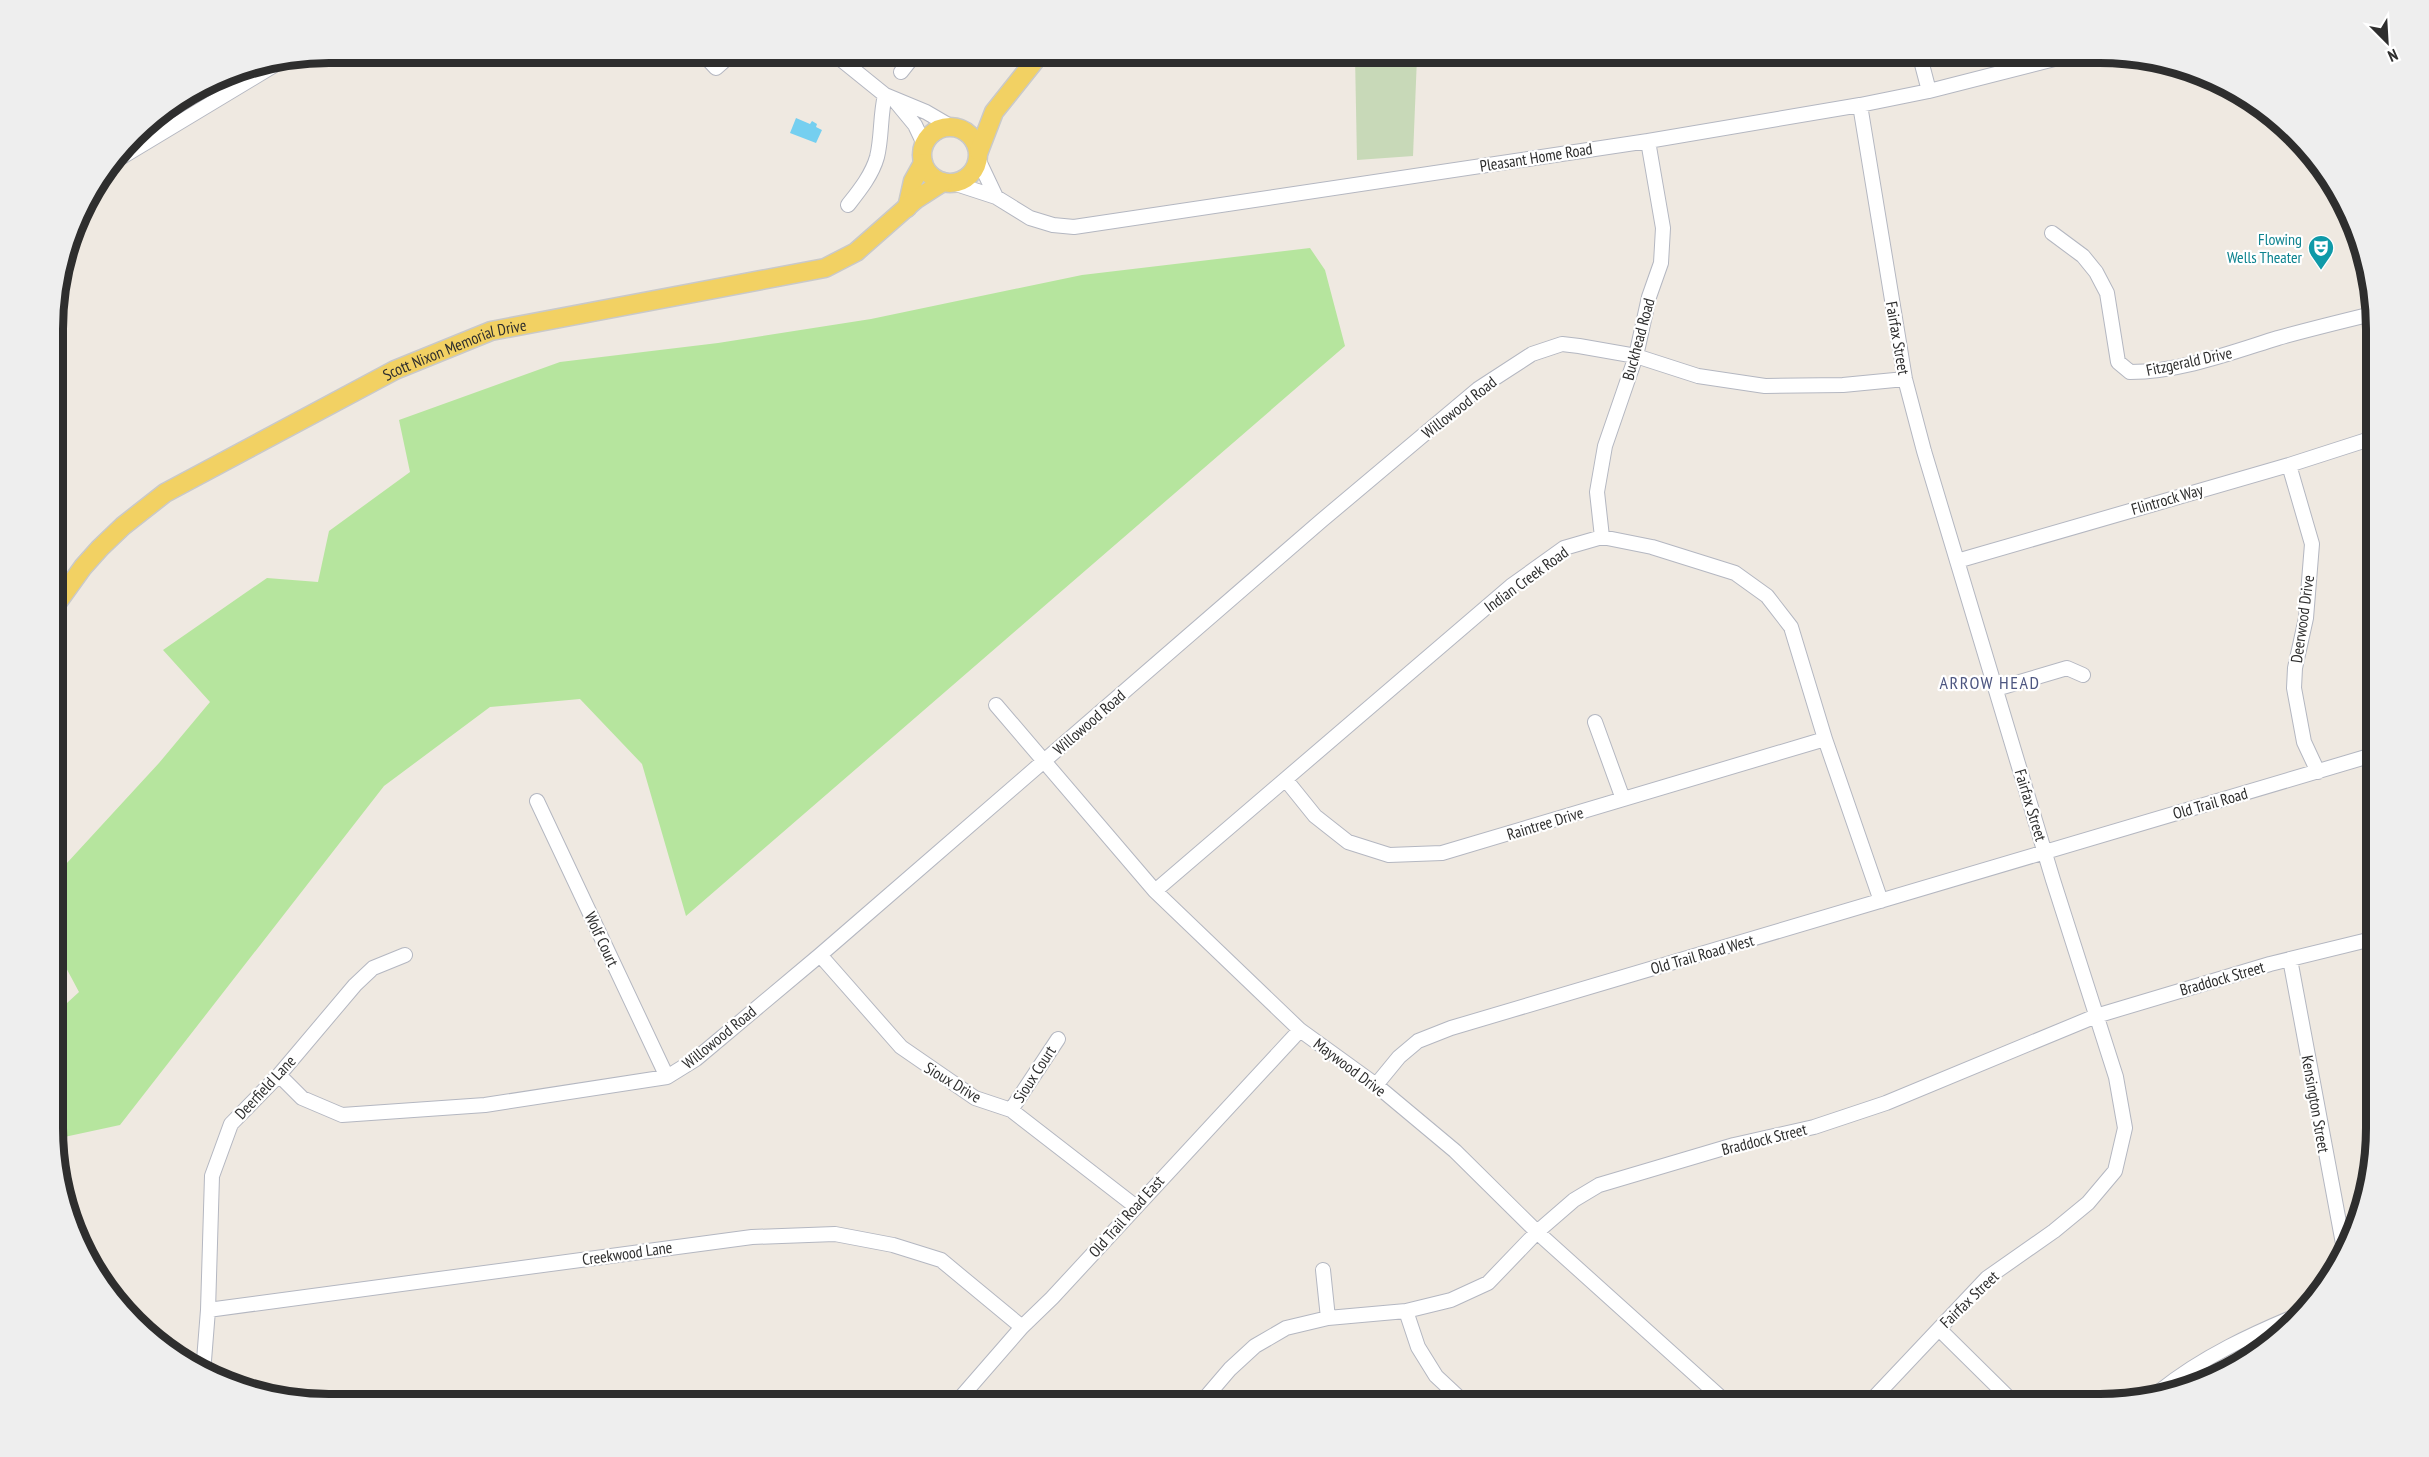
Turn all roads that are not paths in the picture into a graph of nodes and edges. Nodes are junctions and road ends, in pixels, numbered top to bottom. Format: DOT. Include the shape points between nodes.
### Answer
graph roads {
  1 [pos="847,63"];
  2 [pos="908,63"];
  3 [pos="1032,63"];
  4 [pos="1922,63"];
  5 [pos="2036,63"];
  6 [pos="265,71"];
  7 [pos="901,72"];
  8 [pos="1929,91"];
  9 [pos="890,98"];
  10 [pos="1860,105"];
  11 [pos="994,112"];
  12 [pos="954,127"];
  13 [pos="1648,141"];
  14 [pos="924,144"];
  15 [pos="132,151"];
  16 [pos="979,155"];
  17 [pos="923,163"];
  18 [pos="948,183"];
  19 [pos="996,197"];
  20 [pos="848,205"];
  21 [pos="907,208"];
  22 [pos="2052,233"];
  23 [pos="2365,316"];
  24 [pos="1636,356"];
  25 [pos="1905,379"];
  26 [pos="2366,440"];
  27 [pos="2289,465"];
  28 [pos="1602,537"];
  29 [pos="1957,561"];
  30 [pos="63,594"];
  31 [pos="2083,675"];
  32 [pos="1996,689"];
  33 [pos="996,705"];
  34 [pos="1595,722"];
  35 [pos="1825,739"];
  36 [pos="2366,757"];
  37 [pos="1043,762"];
  38 [pos="2318,772"];
  39 [pos="1286,780"];
  40 [pos="1623,799"];
  41 [pos="537,801"];
  42 [pos="2045,854"];
  43 [pos="1155,891"];
  44 [pos="1881,901"];
  45 [pos="2366,940"];
  46 [pos="405,955"];
  47 [pos="820,955"];
  48 [pos="2290,959"];
  49 [pos="2096,1016"];
  50 [pos="1300,1030"];
  51 [pos="1058,1039"];
  52 [pos="279,1075"];
  53 [pos="667,1077"];
  54 [pos="1376,1085"];
  55 [pos="1011,1110"];
  56 [pos="1135,1206"];
  57 [pos="1537,1232"];
  58 [pos="2342,1239"];
  59 [pos="1323,1270"];
  60 [pos="208,1310"];
  61 [pos="1406,1311"];
  62 [pos="1328,1318"];
  63 [pos="2281,1322"];
  64 [pos="1022,1327"];
  65 [pos="1939,1329"];
  66 [pos="204,1363"];
  67 [pos="2167,1385"];
  68 [pos="964,1394"];
  69 [pos="1209,1394"];
  70 [pos="1455,1394"];
  71 [pos="1717,1394"];
  72 [pos="1877,1394"];
  73 [pos="2006,1394"];
  1 -- 9 [label="street"];
  2 -- 7 [label="street"];
  3 -- 11 [label="main road"];
  4 -- 8 [label="street"];
  5 -- 8 [label="street, Pleasant Home Road"];
  6 -- 15 [label="street"];
  8 -- 10 [label="street, Pleasant Home Road"];
  9 -- 12 [label="street"];
  9 -- 14 [label="street" via="915,125"];
  9 -- 20 [label="street" via="881,110 877,158"];
  10 -- 13 [label="street, Pleasant Home Road"];
  10 -- 25 [label="street, Fairfax Street"];
  11 -- 12 [label="main road"];
  11 -- 16 [label="main road"];
  12 -- 14 [label="main road" via="936,130"];
  12 -- 16 [label="main road" via="970,134"];
  13 -- 19 [label="street, Pleasant Home Road" via="1074,227 1030,218"];
  13 -- 24 [label="street, Buckhead Road" via="1663,228 1661,263"];
  14 -- 17 [label="main road"];
  16 -- 18 [label="main road" via="970,175"];
  16 -- 19 [label="street"];
  17 -- 18 [label="main road" via="934,178"];
  17 -- 21 [label="main road" via="913,181"];
  18 -- 19 [label="street, Pleasant Home Road"];
  18 -- 21 [label="main road, Scott Nixon Memorial Drive"];
  21 -- 30 [label="main road, Scott Nixon Memorial Drive" via="856,252 825,268 491,331 395,370 165,493 100,548"];
  22 -- 23 [label="street, Fitzgerald Drive" via="2083,256 2096,272 2107,293 2118,362 2130,372 2201,361"];
  24 -- 25 [label="street, Willowood Road" via="1698,376 1765,386"];
  24 -- 28 [label="street, Buckhead Road" via="1605,446 1597,492"];
  24 -- 37 [label="street, Willowood Road" via="1562,344 1532,354 1478,389"];
  25 -- 29 [label="street, Fairfax Street"];
  26 -- 27 [label="street, Flintrock Way"];
  27 -- 29 [label="street, Flintrock Way"];
  27 -- 38 [label="street, Deerwood Drive" via="2312,544 2306,618 2294,688 2304,742"];
  28 -- 35 [label="street, Indian Creek Road" via="1652,547 1735,573 1767,596 1791,627"];
  28 -- 39 [label="street, Indian Creek Road" via="1564,548 1511,586"];
  29 -- 32 [label="street, Fairfax Street"];
  31 -- 32 [label="street" via="2067,668"];
  32 -- 42 [label="street, Fairfax Street"];
  33 -- 37 [label="street, Maywood Drive"];
  34 -- 40 [label="street"];
  35 -- 40 [label="street, Raintree Drive"];
  35 -- 44 [label="street, Indian Creek Road"];
  36 -- 38 [label="street, Old Trail Road"];
  37 -- 43 [label="street, Maywood Drive"];
  37 -- 47 [label="street, Willowood Road"];
  38 -- 42 [label="street, Old Trail Road"];
  39 -- 40 [label="street, Raintree Drive" via="1315,816 1348,842 1389,855 1442,853"];
  39 -- 43 [label="street, Indian Creek Road"];
  41 -- 53 [label="street, Wolf Court"];
  42 -- 44 [label="street, Old Trail Road West"];
  42 -- 49 [label="street, Fairfax Street"];
  43 -- 50 [label="street, Maywood Drive"];
  44 -- 54 [label="street, Old Trail Road West" via="1451,1028 1418,1041"];
  45 -- 48 [label="street, Braddock Street"];
  46 -- 52 [label="street, Deerfield Lane" via="373,968 355,985"];
  47 -- 53 [label="street, Willowood Road" via="696,1059"];
  47 -- 55 [label="street, Sioux Drive" via="901,1047 975,1098"];
  48 -- 49 [label="street, Braddock Street"];
  48 -- 58 [label="street, Kensington Street"];
  49 -- 57 [label="street, Braddock Street" via="1886,1103 1814,1127 1734,1145 1599,1185 1574,1200"];
  49 -- 65 [label="street, Fairfax Street" via="2116,1077 2125,1128 2115,1172 2088,1203 1987,1278"];
  50 -- 54 [label="street, Maywood Drive"];
  50 -- 56 [label="street, Old Trail Road East"];
  51 -- 55 [label="street, Sioux Court"];
  52 -- 53 [label="street, Willowood Road" via="302,1098 342,1115 485,1105"];
  52 -- 60 [label="street, Deerfield Lane" via="231,1124 212,1176"];
  54 -- 57 [label="street, Maywood Drive" via="1455,1151"];
  55 -- 56 [label="street, Sioux Drive"];
  56 -- 64 [label="street, Old Trail Road East"];
  57 -- 61 [label="street, Braddock Street" via="1488,1283 1450,1300"];
  57 -- 71 [label="street, Maywood Drive"];
  59 -- 62 [label="street"];
  60 -- 64 [label="street, Creekwood Lane" via="752,1237 835,1234 893,1245 940,1260"];
  60 -- 66 [label="street, Deerfield Lane"];
  61 -- 62 [label="street, Braddock Street"];
  61 -- 70 [label="street" via="1418,1347 1436,1376"];
  62 -- 69 [label="street, Braddock Street" via="1286,1328 1255,1346"];
  63 -- 67 [label="street"];
  64 -- 68 [label="street, Old Trail Road East"];
  65 -- 72 [label="street, Fairfax Street"];
  65 -- 73 [label="street"];
}
